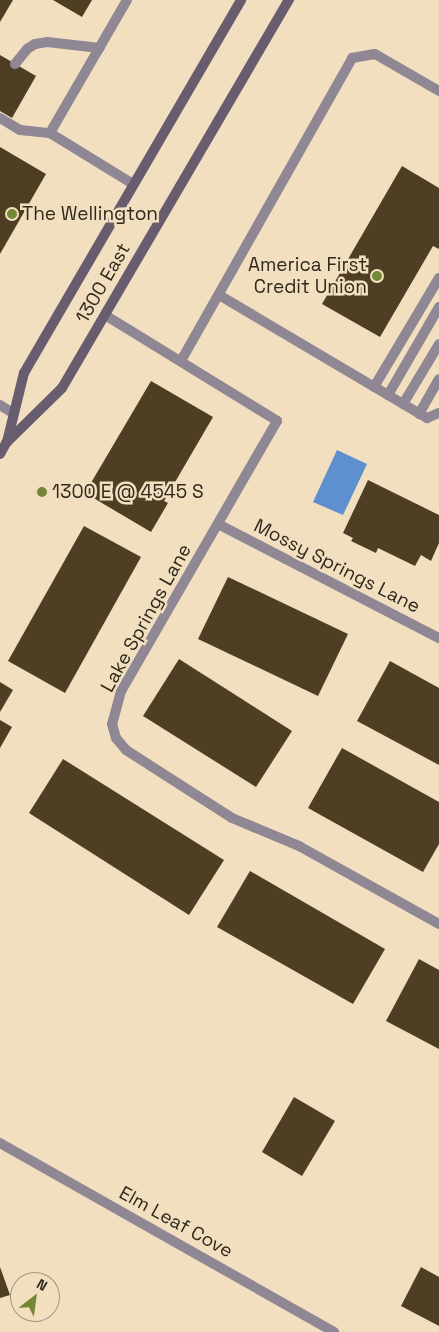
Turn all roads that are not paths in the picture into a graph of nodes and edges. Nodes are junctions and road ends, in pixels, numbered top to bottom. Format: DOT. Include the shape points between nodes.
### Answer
graph roads {
  1 [pos="127,0"];
  2 [pos="241,0"];
  3 [pos="290,0"];
  4 [pos="100,48"];
  5 [pos="15,64"];
  6 [pos="439,91"];
  7 [pos="0,118"];
  8 [pos="50,133"];
  9 [pos="133,184"];
  10 [pos="439,278"];
  11 [pos="219,295"];
  12 [pos="439,307"];
  13 [pos="105,315"];
  14 [pos="439,344"];
  15 [pos="182,359"];
  16 [pos="439,379"];
  17 [pos="374,387"];
  18 [pos="388,395"];
  19 [pos="404,404"];
  20 [pos="0,406"];
  21 [pos="13,412"];
  22 [pos="439,413"];
  23 [pos="419,414"];
  24 [pos="6,443"];
  25 [pos="0,454"];
  26 [pos="218,524"];
  27 [pos="438,634"];
  28 [pos="439,924"];
  29 [pos="0,1143"];
  30 [pos="334,1332"];
  1 -- 4 [label="street"];
  2 -- 9 [label="main road, 1300 East"];
  3 -- 13 [label="main road, 1300 East"];
  4 -- 5 [label="street" via="56,42 35,44 26,49"];
  4 -- 8 [label="street"];
  6 -- 11 [label="street" via="375,54 352,58"];
  7 -- 8 [label="street" via="20,130"];
  8 -- 9 [label="street"];
  9 -- 21 [label="main road, 1300 East" via="24,373"];
  10 -- 17 [label="street"];
  11 -- 15 [label="street"];
  11 -- 17 [label="street"];
  12 -- 18 [label="street"];
  13 -- 15 [label="street, Lake Springs Lane"];
  13 -- 24 [label="main road, 1300 East" via="62,388"];
  14 -- 19 [label="street"];
  15 -- 26 [label="street, Lake Springs Lane" via="277,421"];
  16 -- 23 [label="street"];
  17 -- 18 [label="street"];
  18 -- 19 [label="street"];
  19 -- 23 [label="street"];
  20 -- 21 [label="street"];
  21 -- 24 [label="main road, 1300 East"];
  22 -- 23 [label="street" via="427,418"];
  24 -- 25 [label="main road, 1300 East"];
  26 -- 27 [label="street, Mossy Springs Lane"];
  26 -- 28 [label="street, Lake Springs Lane" via="121,692 112,724 116,738 126,750 232,818 299,846"];
  29 -- 30 [label="street, Elm Leaf Cove"];
}
